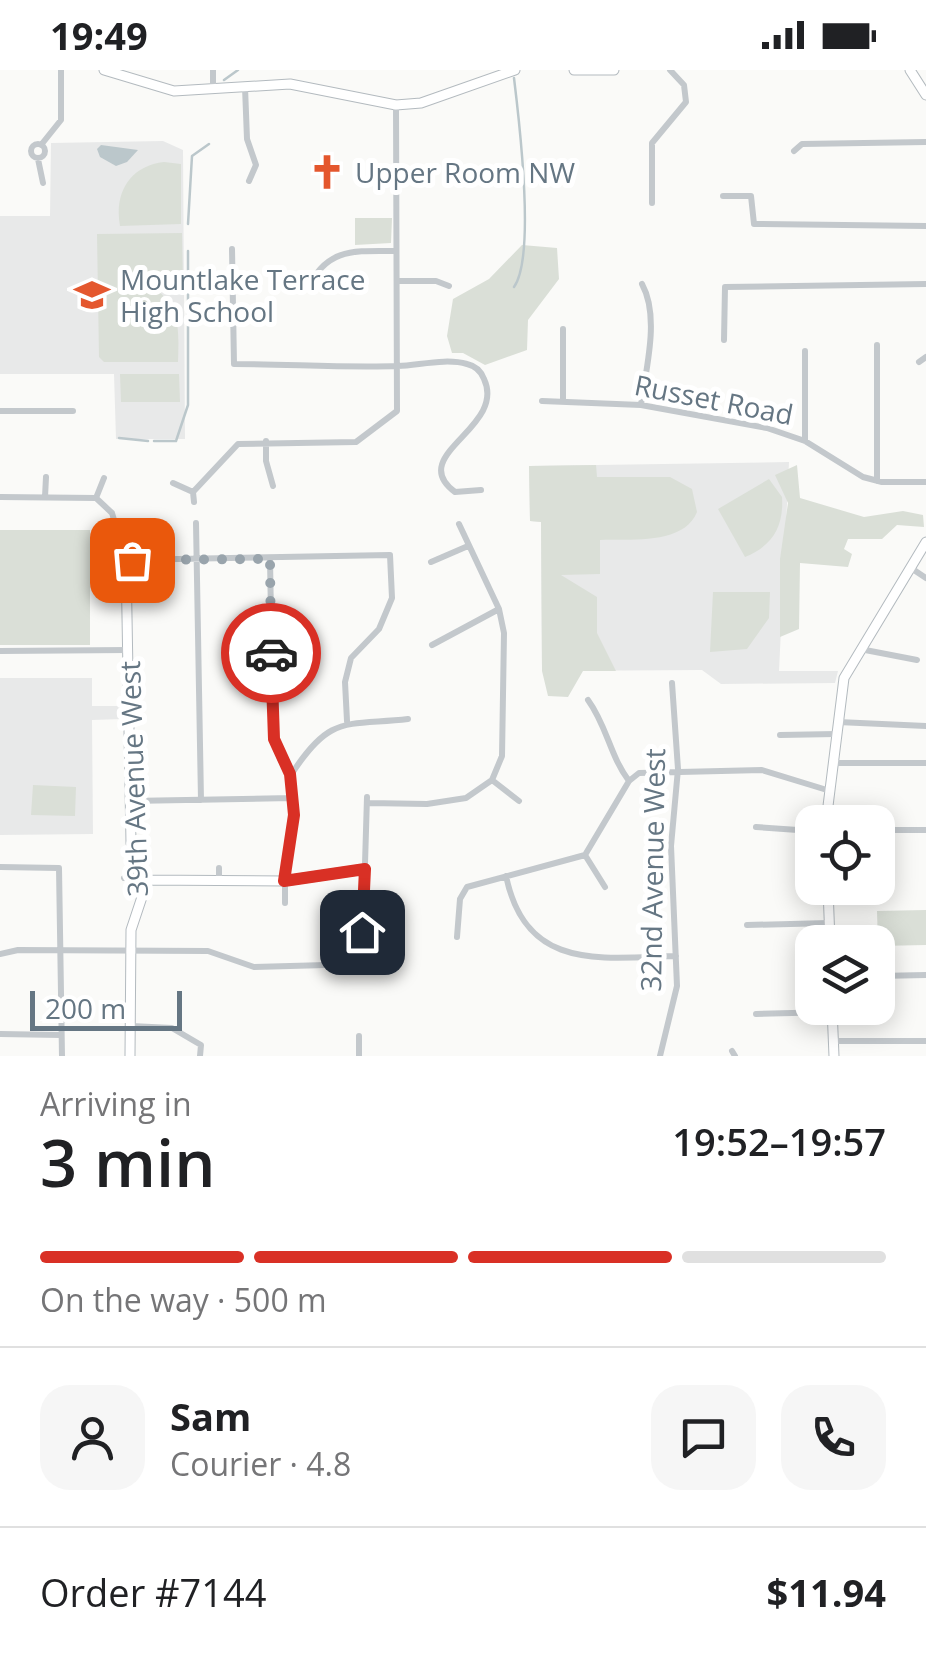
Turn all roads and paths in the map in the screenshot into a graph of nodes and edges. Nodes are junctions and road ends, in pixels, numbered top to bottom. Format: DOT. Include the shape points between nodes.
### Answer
graph roads {
  1 [pos="61,70"];
  2 [pos="104,70"];
  3 [pos="212,70"];
  4 [pos="514,70"];
  5 [pos="574,70"];
  6 [pos="614,70"];
  7 [pos="670,70"];
  8 [pos="910,70"];
  9 [pos="245,86"];
  10 [pos="213,88"];
  11 [pos="926,95"];
  12 [pos="396,105"];
  13 [pos="926,142"];
  14 [pos="794,151"];
  15 [pos="250,181"];
  16 [pos="43,183"];
  17 [pos="724,196"];
  18 [pos="652,204"];
  19 [pos="926,226"];
  20 [pos="232,249"];
  21 [pos="396,251"];
  22 [pos="397,281"];
  23 [pos="642,284"];
  24 [pos="926,284"];
  25 [pos="449,286"];
  26 [pos="308,289"];
  27 [pos="563,329"];
  28 [pos="724,340"];
  29 [pos="877,345"];
  30 [pos="805,351"];
  31 [pos="396,366"];
  32 [pos="542,401"];
  33 [pos="563,402"];
  34 [pos="641,404"];
  35 [pos="0,411"];
  36 [pos="73,411"];
  37 [pos="266,441"];
  38 [pos="806,441"];
  39 [pos="46,477"];
  40 [pos="104,478"];
  41 [pos="878,481"];
  42 [pos="926,482"];
  43 [pos="173,484"];
  44 [pos="273,486"];
  45 [pos="482,490"];
  46 [pos="194,492"];
  47 [pos="0,497"];
  48 [pos="46,497"];
  49 [pos="96,498"];
  50 [pos="194,502"];
  51 [pos="196,523"];
  52 [pos="459,524"];
  53 [pos="926,542"];
  54 [pos="468,546"];
  55 [pos="270,559"];
  56 [pos="126,560"];
  57 [pos="198,560"];
  58 [pos="431,562"];
  59 [pos="910,568"];
  60 [pos="926,578"];
  61 [pos="499,610"];
  62 [pos="432,645"];
  63 [pos="859,649"];
  64 [pos="128,650"];
  65 [pos="0,651"];
  66 [pos="917,660"];
  67 [pos="672,683"];
  68 [pos="588,700"];
  69 [pos="408,718"];
  70 [pos="347,721"];
  71 [pos="837,722"];
  72 [pos="926,726"];
  73 [pos="836,734"];
  74 [pos="780,735"];
  75 [pos="926,763"];
  76 [pos="832,764"];
  77 [pos="678,769"];
  78 [pos="290,774"];
  79 [pos="492,780"];
  80 [pos="628,781"];
  81 [pos="827,790"];
  82 [pos="290,798"];
  83 [pos="201,800"];
  84 [pos="130,801"];
  85 [pos="519,801"];
  86 [pos="827,805"];
  87 [pos="756,827"];
  88 [pos="795,830"];
  89 [pos="895,830"];
  90 [pos="926,830"];
  91 [pos="585,855"];
  92 [pos="0,867"];
  93 [pos="219,868"];
  94 [pos="365,869"];
  95 [pos="141,876"];
  96 [pos="506,876"];
  97 [pos="124,878"];
  98 [pos="219,881"];
  99 [pos="284,881"];
  100 [pos="605,887"];
  101 [pos="285,904"];
  102 [pos="828,905"];
  103 [pos="829,923"];
  104 [pos="748,925"];
  105 [pos="457,937"];
  106 [pos="0,944"];
  107 [pos="62,950"];
  108 [pos="130,951"];
  109 [pos="1,954"];
  110 [pos="676,956"];
  111 [pos="926,975"];
  112 [pos="895,976"];
  113 [pos="795,1012"];
  114 [pos="756,1014"];
  115 [pos="833,1025"];
  116 [pos="130,1026"];
  117 [pos="0,1034"];
  118 [pos="62,1035"];
  119 [pos="359,1036"];
  120 [pos="926,1041"];
  121 [pos="834,1042"];
  122 [pos="62,1056"];
  123 [pos="130,1056"];
  124 [pos="200,1056"];
  125 [pos="360,1056"];
  126 [pos="660,1056"];
  127 [pos="834,1056"];
  1 -- 16 [label="street" via="62,120 38,158"];
  2 -- 10 [label="street" via="174,90"];
  3 -- 10 [label="street"];
  4 -- 12 [label="street" via="421,103"];
  5 -- 6 [label="street"];
  7 -- 18 [label="street" via="684,85 686,102 652,143"];
  8 -- 11 [label="street"];
  9 -- 10 [label="street"];
  9 -- 12 [label="street" via="290,84"];
  9 -- 15 [label="street" via="247,139 256,165"];
  12 -- 21 [label="street"];
  13 -- 14 [label="street" via="802,144"];
  17 -- 19 [label="street" via="751,196 754,224"];
  20 -- 31 [label="street" via="234,364"];
  21 -- 22 [label="street"];
  21 -- 26 [label="street" via="334,255"];
  22 -- 25 [label="street"];
  22 -- 31 [label="street"];
  23 -- 34 [label="street" via="649,332"];
  24 -- 28 [label="street" via="725,287"];
  27 -- 33 [label="street"];
  29 -- 41 [label="street"];
  30 -- 38 [label="street"];
  31 -- 37 [label="street" via="397,412 356,442"];
  31 -- 45 [label="street" via="464,363 483,375 489,393 483,416 444,455 438,471 455,492"];
  32 -- 33 [label="street, Russet Road"];
  33 -- 34 [label="street, Russet Road"];
  34 -- 38 [label="street, Russet Road"];
  35 -- 36 [label="street"];
  37 -- 44 [label="street"];
  37 -- 46 [label="street" via="238,444"];
  38 -- 41 [label="street, Russet Road"];
  39 -- 48 [label="street"];
  40 -- 49 [label="street"];
  41 -- 42 [label="street, Russet Road"];
  43 -- 46 [label="street"];
  46 -- 50 [label="street"];
  47 -- 48 [label="street"];
  48 -- 49 [label="street"];
  49 -- 56 [label="street" via="112,513"];
  51 -- 57 [label="street"];
  52 -- 54 [label="street"];
  53 -- 59 [label="street"];
  54 -- 58 [label="street"];
  54 -- 61 [label="street"];
  55 -- 57 [label="street"];
  55 -- 70 [label="street" via="390,555 392,598 379,629 351,658"];
  55 -- 78 [label="street" via="272,729"];
  56 -- 57 [label="street"];
  56 -- 64 [label="street, 39th Avenue West"];
  57 -- 83 [label="street"];
  59 -- 60 [label="street"];
  59 -- 63 [label="street"];
  61 -- 62 [label="street"];
  61 -- 79 [label="street" via="504,739"];
  63 -- 66 [label="street"];
  63 -- 71 [label="street" via="844,678"];
  64 -- 65 [label="street"];
  64 -- 84 [label="street, 39th Avenue West"];
  67 -- 77 [label="street, 32nd Avenue West"];
  68 -- 80 [label="street" via="605,723 615,762"];
  69 -- 70 [label="street"];
  70 -- 78 [label="street" via="311,746"];
  71 -- 72 [label="street"];
  71 -- 73 [label="street"];
  73 -- 74 [label="street"];
  73 -- 76 [label="street"];
  75 -- 76 [label="street"];
  76 -- 81 [label="street"];
  77 -- 80 [label="street"];
  77 -- 81 [label="street" via="762,770"];
  77 -- 110 [label="street, 32nd Avenue West" via="671,846"];
  78 -- 82 [label="street"];
  79 -- 85 [label="street"];
  79 -- 94 [label="street" via="456,801 368,800"];
  80 -- 91 [label="street"];
  81 -- 86 [label="street"];
  82 -- 83 [label="street"];
  82 -- 99 [label="street" via="294,824"];
  83 -- 84 [label="street"];
  84 -- 95 [label="street, 39th Avenue West" via="131,844"];
  87 -- 88 [label="street"];
  89 -- 90 [label="street"];
  91 -- 96 [label="street"];
  91 -- 100 [label="street"];
  92 -- 107 [label="street" via="59,868"];
  93 -- 98 [label="street"];
  94 -- 99 [label="street"];
  94 -- 108 [label="street" via="362,964 254,967 208,951"];
  95 -- 97 [label="street"];
  95 -- 98 [label="street"];
  95 -- 108 [label="street, 39th Avenue West"];
  96 -- 105 [label="street" via="462,892"];
  96 -- 110 [label="street" via="514,910 556,950 594,958"];
  98 -- 99 [label="street"];
  99 -- 101 [label="street"];
  102 -- 103 [label="street"];
  103 -- 104 [label="street"];
  106 -- 109 [label="street"];
  107 -- 108 [label="street"];
  107 -- 109 [label="street"];
  107 -- 118 [label="street"];
  108 -- 116 [label="street, 39th Avenue West"];
  110 -- 126 [label="street, 32nd Avenue West" via="676,995"];
  111 -- 112 [label="street"];
  113 -- 114 [label="street"];
  115 -- 121 [label="street"];
  116 -- 123 [label="street, 39th Avenue West"];
  116 -- 124 [label="street" via="172,1028 201,1045"];
  117 -- 118 [label="street"];
  118 -- 122 [label="street"];
  119 -- 125 [label="street"];
  120 -- 121 [label="street"];
  121 -- 127 [label="street"];
}
